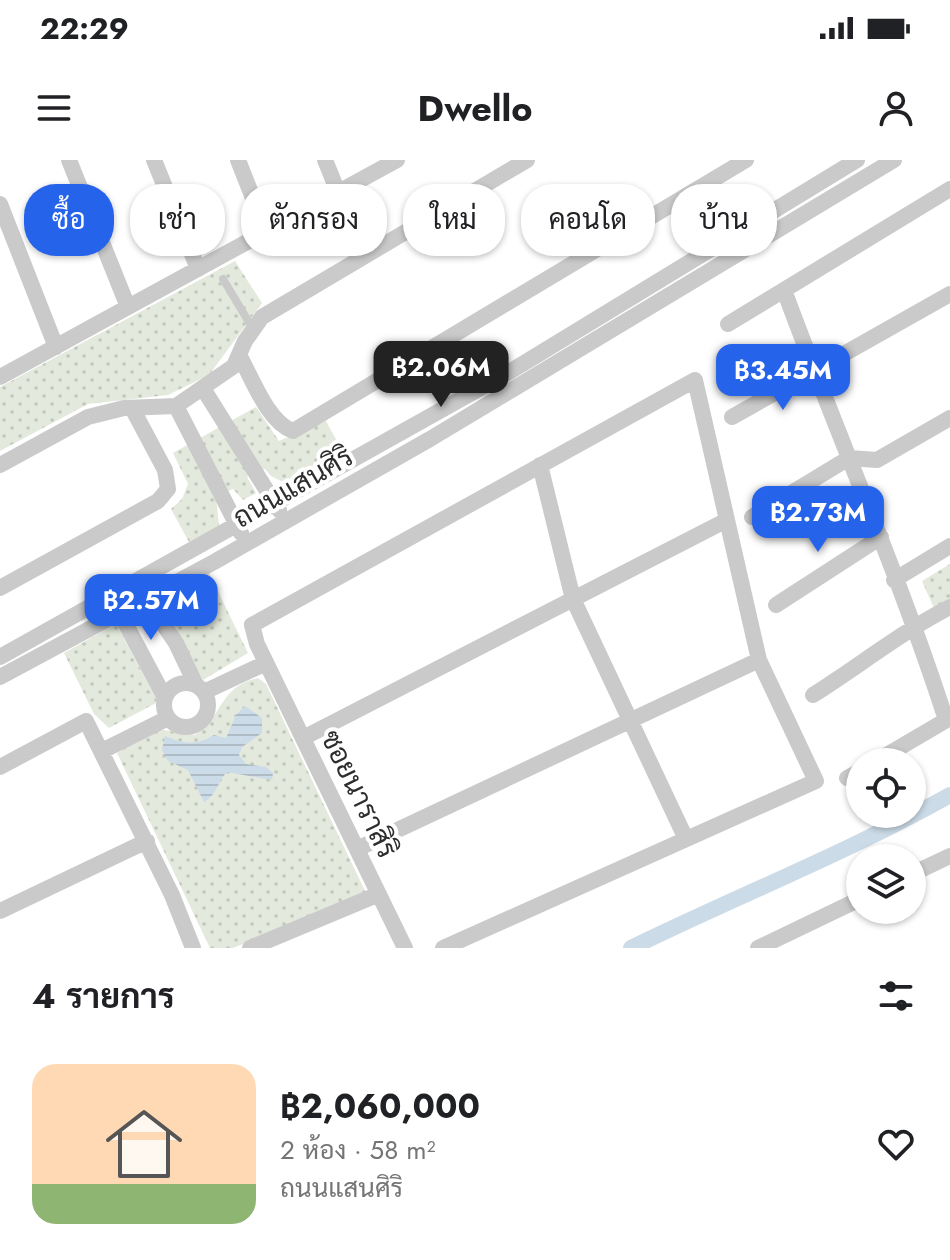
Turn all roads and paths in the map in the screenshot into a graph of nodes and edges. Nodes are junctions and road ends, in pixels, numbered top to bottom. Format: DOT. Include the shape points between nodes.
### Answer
graph roads {
  1 [pos="69,160"];
  2 [pos="154,160"];
  3 [pos="238,160"];
  4 [pos="325,160"];
  5 [pos="397,160"];
  6 [pos="527,160"];
  7 [pos="746,160"];
  8 [pos="857,160"];
  9 [pos="894,160"];
  10 [pos="724,166"];
  11 [pos="247,184"];
  12 [pos="335,184"];
  13 [pos="353,184"];
  14 [pos="950,189"];
  15 [pos="799,195"];
  16 [pos="0,204"];
  17 [pos="809,212"];
  18 [pos="241,245"];
  19 [pos="198,269"];
  20 [pos="223,279"];
  21 [pos="784,290"];
  22 [pos="950,294"];
  23 [pos="128,307"];
  24 [pos="728,324"];
  25 [pos="253,329"];
  26 [pos="56,347"];
  27 [pos="549,347"];
  28 [pos="239,355"];
  29 [pos="558,364"];
  30 [pos="814,372"];
  31 [pos="0,377"];
  32 [pos="204,390"];
  33 [pos="176,406"];
  34 [pos="132,408"];
  35 [pos="732,417"];
  36 [pos="950,418"];
  37 [pos="424,420"];
  38 [pos="434,437"];
  39 [pos="849,458"];
  40 [pos="0,465"];
  41 [pos="540,465"];
  42 [pos="276,504"];
  43 [pos="752,517"];
  44 [pos="727,520"];
  45 [pos="285,522"];
  46 [pos="237,525"];
  47 [pos="881,537"];
  48 [pos="247,544"];
  49 [pos="950,546"];
  50 [pos="894,580"];
  51 [pos="134,582"];
  52 [pos="0,588"];
  53 [pos="110,595"];
  54 [pos="146,599"];
  55 [pos="573,599"];
  56 [pos="776,605"];
  57 [pos="950,607"];
  58 [pos="119,613"];
  59 [pos="915,624"];
  60 [pos="0,657"];
  61 [pos="759,660"];
  62 [pos="266,663"];
  63 [pos="0,677"];
  64 [pos="200,689"];
  65 [pos="813,695"];
  66 [pos="165,698"];
  67 [pos="168,718"];
  68 [pos="948,719"];
  69 [pos="631,720"];
  70 [pos="303,738"];
  71 [pos="899,748"];
  72 [pos="102,751"];
  73 [pos="0,767"];
  74 [pos="686,839"];
  75 [pos="147,841"];
  76 [pos="357,849"];
  77 [pos="950,856"];
  78 [pos="926,867"];
  79 [pos="379,894"];
  80 [pos="846,906"];
  81 [pos="0,911"];
  82 [pos="193,948"];
  83 [pos="250,948"];
  84 [pos="405,948"];
  85 [pos="443,948"];
  86 [pos="758,948"];
  1 -- 23 [label="street"];
  2 -- 19 [label="street"];
  3 -- 11 [label="street"];
  4 -- 12 [label="street"];
  5 -- 13 [label="street"];
  6 -- 25 [label="street" via="286,302"];
  7 -- 10 [label="street"];
  8 -- 15 [label="street, ถนนแสนศิริ"];
  9 -- 17 [label="street, ถนนแสนศิริ"];
  10 -- 28 [label="street" via="293,431 275,418"];
  14 -- 21 [label="street"];
  15 -- 17 [label="street"];
  15 -- 27 [label="street, ถนนแสนศิริ"];
  16 -- 26 [label="street"];
  17 -- 29 [label="street, ถนนแสนศิริ"];
  18 -- 19 [label="street"];
  19 -- 23 [label="street"];
  20 -- 25 [label="lane"];
  21 -- 24 [label="street"];
  21 -- 30 [label="street"];
  22 -- 30 [label="street"];
  23 -- 26 [label="street"];
  25 -- 28 [label="street"];
  26 -- 31 [label="street"];
  27 -- 29 [label="street"];
  27 -- 37 [label="street, ถนนแสนศิริ"];
  28 -- 32 [label="street" via="234,366"];
  29 -- 38 [label="street, ถนนแสนศิริ"];
  30 -- 35 [label="street"];
  30 -- 39 [label="street"];
  32 -- 33 [label="street"];
  32 -- 42 [label="street"];
  33 -- 34 [label="street"];
  33 -- 46 [label="street"];
  34 -- 40 [label="street" via="88,417"];
  34 -- 52 [label="street" via="165,470 168,489 158,501"];
  36 -- 39 [label="street" via="877,460"];
  37 -- 38 [label="street"];
  37 -- 42 [label="street, ถนนแสนศิริ"];
  38 -- 45 [label="street, ถนนแสนศิริ"];
  39 -- 43 [label="street"];
  39 -- 47 [label="street"];
  41 -- 44 [label="street" via="695,380"];
  41 -- 55 [label="street"];
  41 -- 62 [label="street, ซอยนาราสิริ" via="252,625"];
  42 -- 45 [label="street"];
  42 -- 46 [label="street, ถนนแสนศิริ"];
  44 -- 55 [label="street"];
  44 -- 61 [label="street"];
  45 -- 48 [label="street, ถนนแสนศิริ"];
  46 -- 48 [label="street"];
  46 -- 51 [label="street, ถนนแสนศิริ"];
  47 -- 50 [label="street"];
  47 -- 56 [label="street"];
  48 -- 54 [label="street, ถนนแสนศิริ"];
  49 -- 50 [label="street"];
  50 -- 59 [label="street"];
  51 -- 53 [label="street, ถนนแสนศิริ"];
  51 -- 54 [label="street"];
  53 -- 58 [label="street"];
  53 -- 60 [label="street, ถนนแสนศิริ"];
  54 -- 58 [label="street, ถนนแสนศิริ"];
  54 -- 64 [label="street"];
  55 -- 69 [label="street"];
  55 -- 70 [label="street"];
  57 -- 59 [label="street"];
  58 -- 63 [label="street, ถนนแสนศิริ"];
  58 -- 66 [label="street"];
  59 -- 65 [label="street" via="901,639"];
  59 -- 68 [label="street"];
  61 -- 69 [label="street"];
  61 -- 74 [label="street" via="816,781"];
  62 -- 64 [label="street"];
  62 -- 70 [label="street, ซอยนาราสิริ"];
  64 -- 66 [label="street" via="176,685"];
  64 -- 67 [label="street" via="208,709 201,721 188,727"];
  66 -- 67 [label="street"];
  67 -- 72 [label="street"];
  68 -- 71 [label="street"];
  69 -- 74 [label="street"];
  69 -- 76 [label="street"];
  70 -- 76 [label="street, ซอยนาราสิริ"];
  72 -- 73 [label="street" via="86,721"];
  72 -- 75 [label="street"];
  74 -- 85 [label="street"];
  75 -- 81 [label="street"];
  75 -- 82 [label="street"];
  76 -- 79 [label="street, ซอยนาราสิริ"];
  77 -- 78 [label="street"];
  79 -- 83 [label="street"];
  79 -- 84 [label="street, ซอยนาราสิริ"];
  80 -- 86 [label="street"];
}
